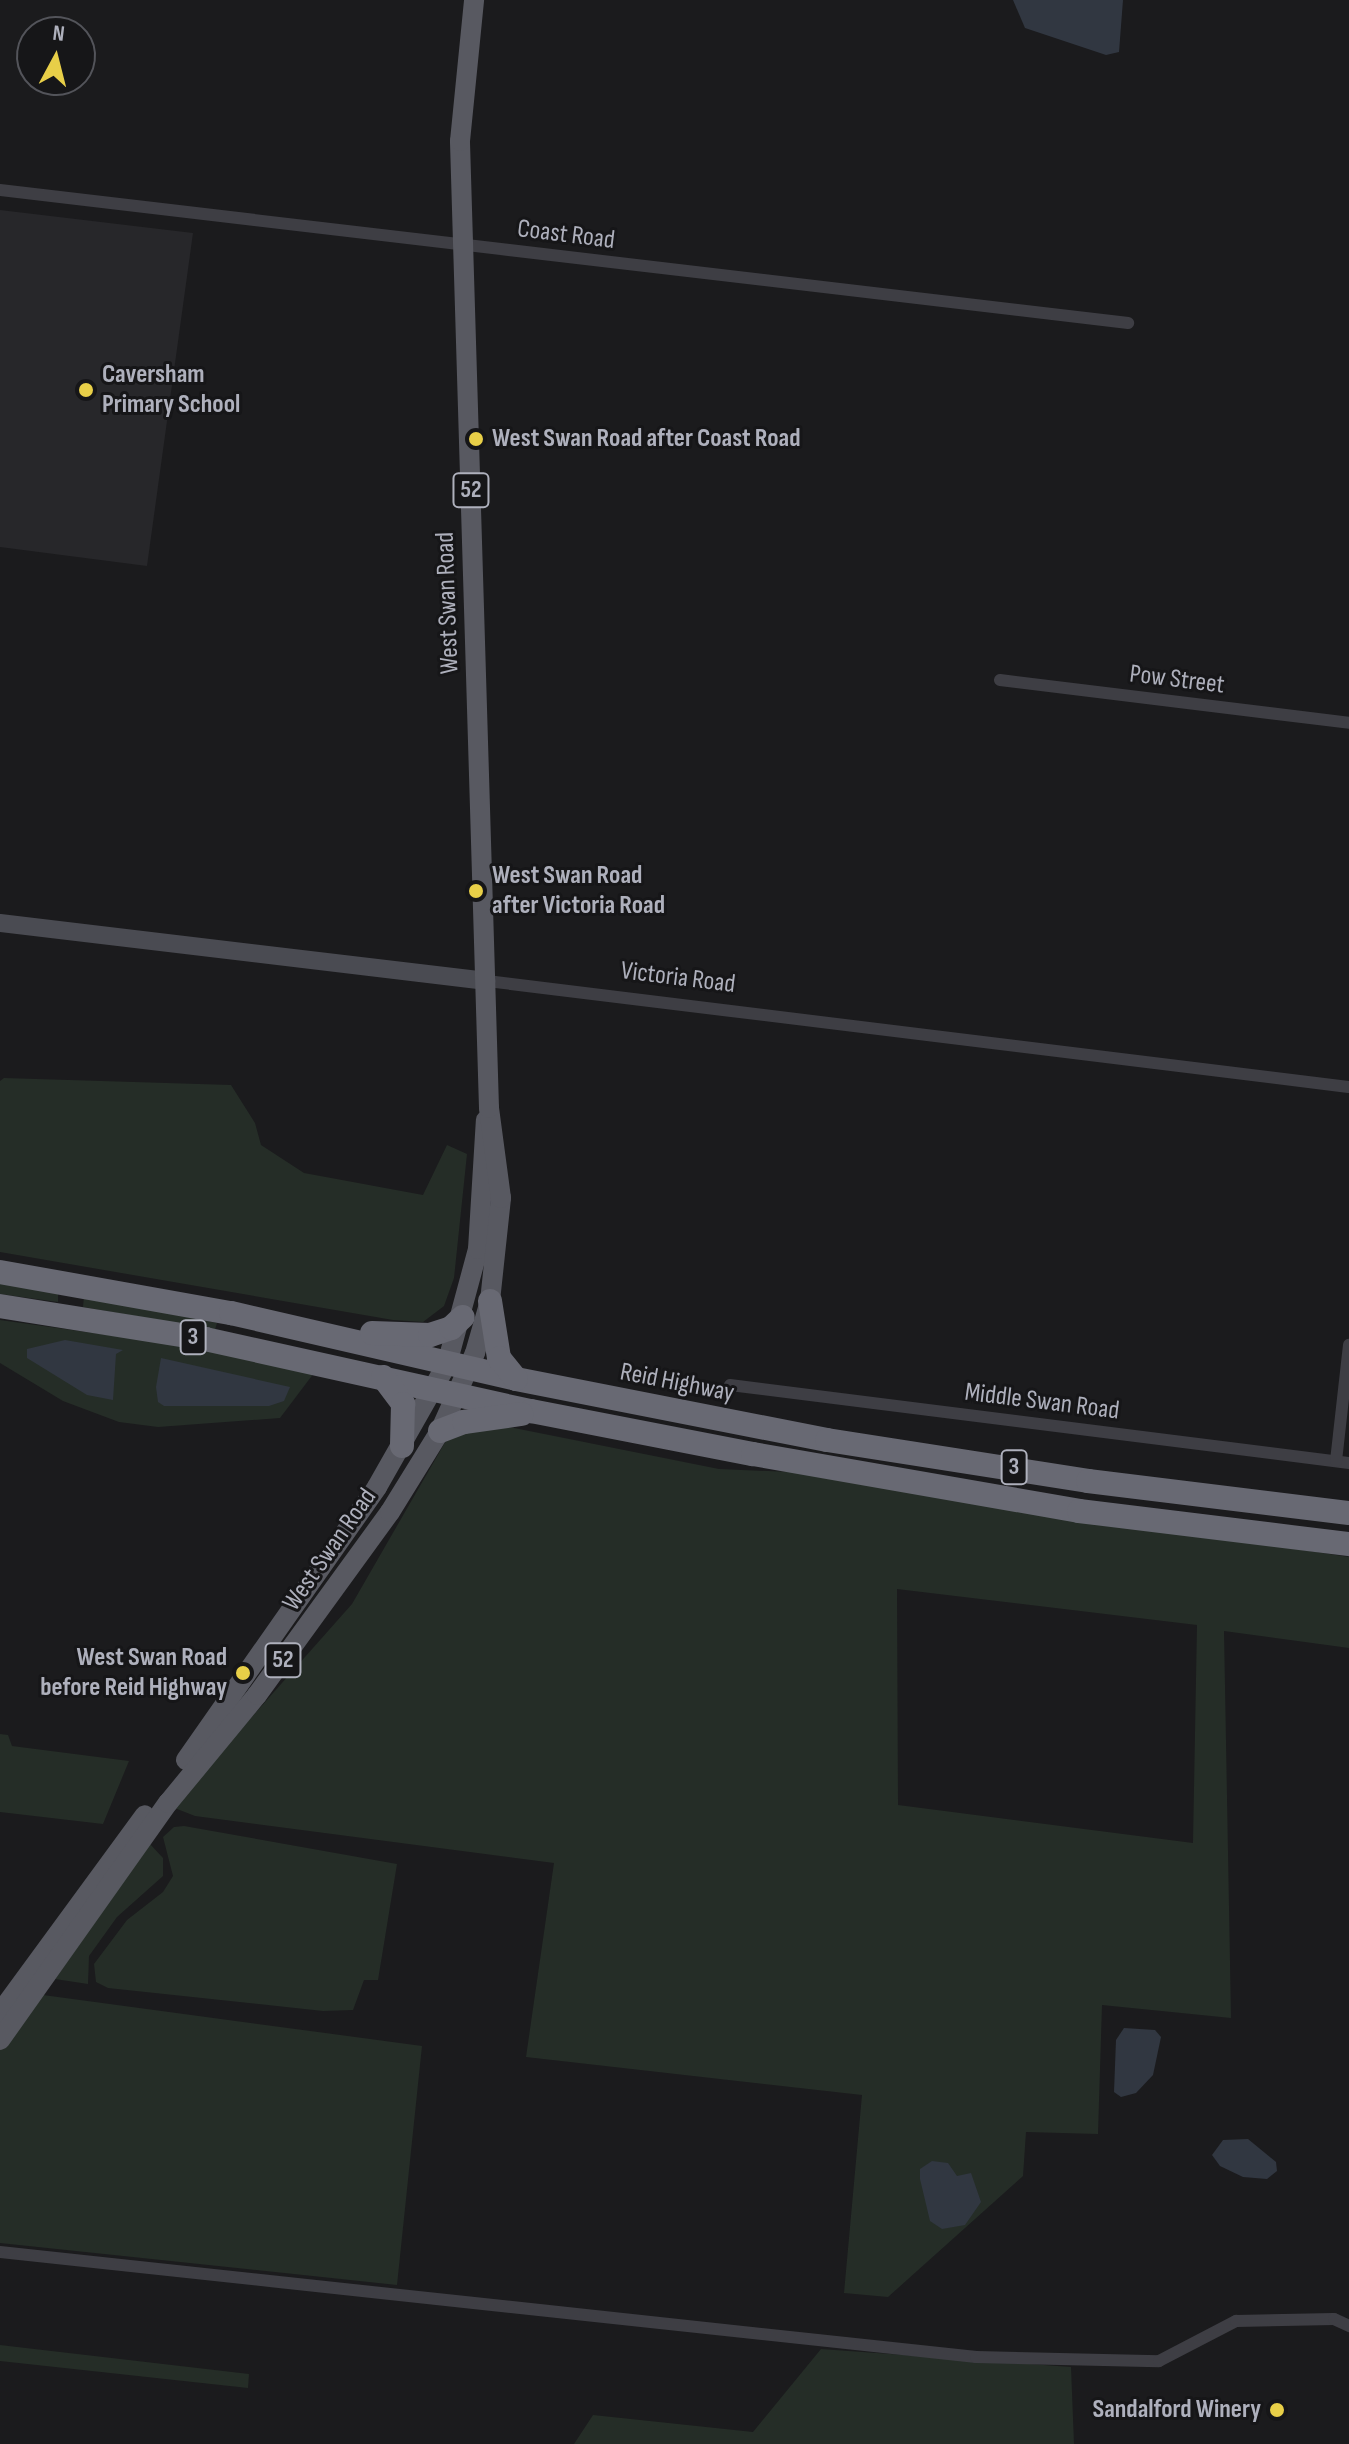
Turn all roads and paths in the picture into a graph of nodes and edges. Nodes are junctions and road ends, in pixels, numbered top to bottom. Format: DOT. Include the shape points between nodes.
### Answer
graph roads {
  1 [pos="474,0"];
  2 [pos="0,190"];
  3 [pos="463,245"];
  4 [pos="1128,323"];
  5 [pos="1000,680"];
  6 [pos="1349,723"];
  7 [pos="0,923"];
  8 [pos="487,981"];
  9 [pos="1349,1087"];
  10 [pos="489,1108"];
  11 [pos="0,1272"];
  12 [pos="490,1301"];
  13 [pos="0,1306"];
  14 [pos="463,1317"];
  15 [pos="339,1338"];
  16 [pos="1349,1345"];
  17 [pos="458,1366"];
  18 [pos="383,1377"];
  19 [pos="516,1379"];
  20 [pos="730,1385"];
  21 [pos="446,1392"];
  22 [pos="531,1411"];
  23 [pos="440,1431"];
  24 [pos="402,1446"];
  25 [pos="1342,1462"];
  26 [pos="1349,1513"];
  27 [pos="1349,1544"];
  28 [pos="0,2013"];
  29 [pos="0,2040"];
  30 [pos="0,2252"];
  31 [pos="1349,2326"];
  1 -- 3 [label="main road, West Swan Road / 52" via="461,105"];
  2 -- 3 [label="street, Coast Road"];
  3 -- 4 [label="street, Coast Road"];
  3 -- 8 [label="main road, West Swan Road / 52"];
  5 -- 6 [label="street, Pow Street"];
  7 -- 8 [label="street, Victoria Road"];
  8 -- 9 [label="street, Victoria Road"];
  8 -- 10 [label="main road, West Swan Road / 52"];
  10 -- 12 [label="main road, West Swan Road / 52" via="501,1198"];
  10 -- 14 [label="main road, West Swan Road / 52" via="483,1128 478,1249"];
  11 -- 15 [label="highway, Reid Highway / 3"];
  12 -- 17 [label="main road, West Swan Road / 52"];
  12 -- 19 [label="highway" via="499,1358"];
  13 -- 18 [label="highway, 3" via="205,1339"];
  14 -- 15 [label="highway" via="430,1335 367,1332"];
  14 -- 17 [label="main road, West Swan Road / 52"];
  15 -- 17 [label="highway, Reid Highway / 3"];
  16 -- 25 [label="street"];
  17 -- 19 [label="highway, Reid Highway / 3"];
  17 -- 21 [label="main road, West Swan Road / 52"];
  18 -- 21 [label="highway, 3"];
  18 -- 24 [label="highway" via="403,1404"];
  19 -- 26 [label="highway, Reid Highway / 3" via="827,1440 1088,1481"];
  20 -- 25 [label="street, Middle Swan Road"];
  21 -- 22 [label="highway, 3"];
  21 -- 23 [label="main road, West Swan Road / 52"];
  21 -- 24 [label="main road, West Swan Road / 52"];
  22 -- 23 [label="highway"];
  22 -- 27 [label="highway, 3" via="1079,1511"];
  23 -- 29 [label="main road, West Swan Road / 52" via="355,1562 168,1803"];
  24 -- 28 [label="main road, West Swan Road / 52" via="284,1624"];
  30 -- 31 [label="street" via="976,2357 1159,2361 1236,2321 1334,2319"];
}
